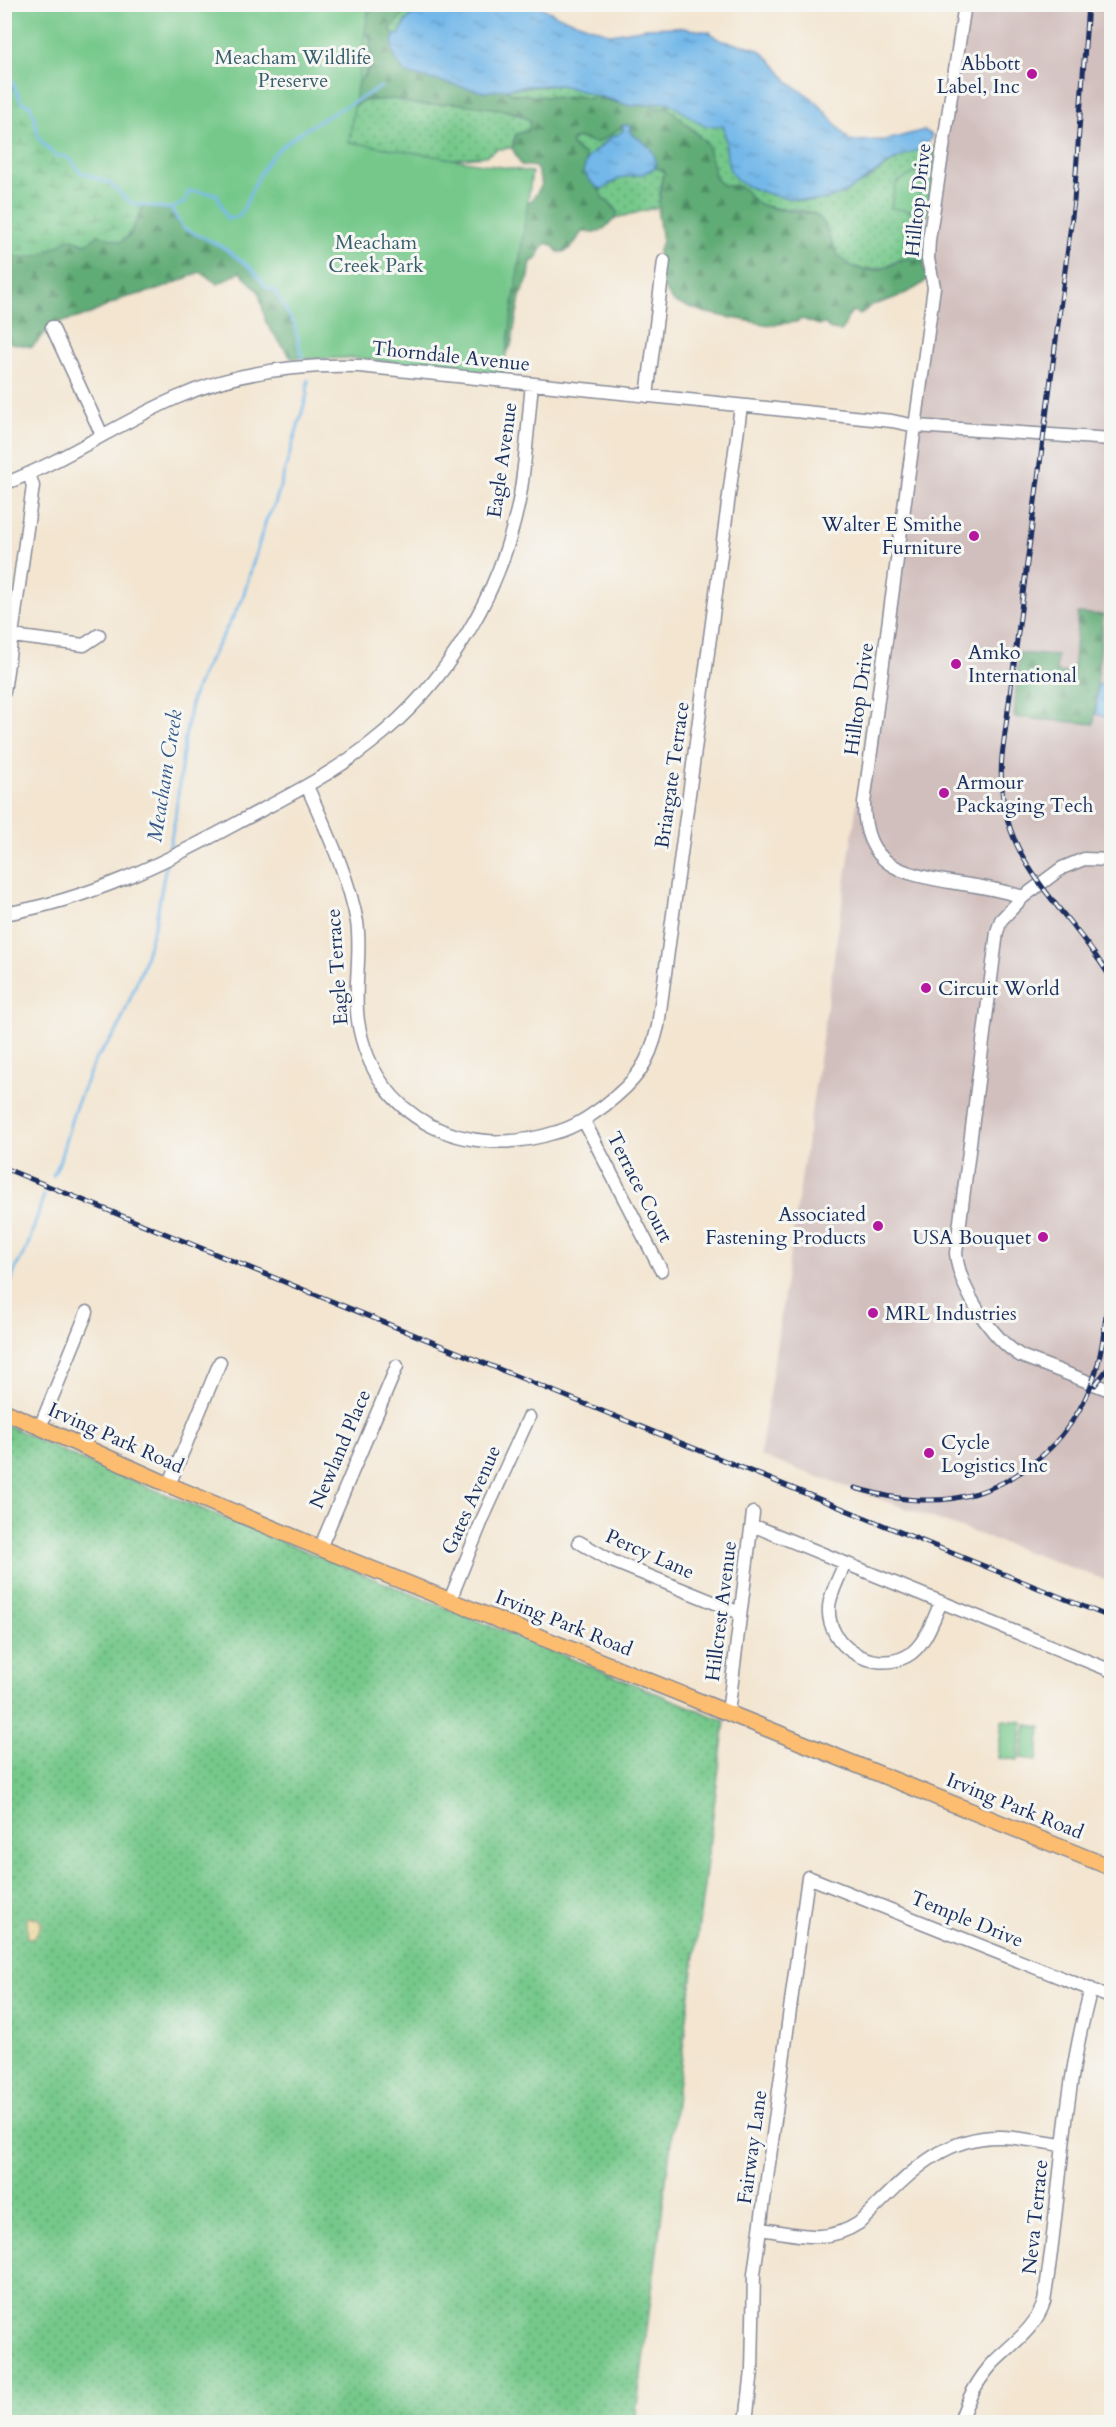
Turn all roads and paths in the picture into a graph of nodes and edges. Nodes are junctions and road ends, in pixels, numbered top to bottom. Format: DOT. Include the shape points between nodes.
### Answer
graph roads {
  1 [pos="965,4"];
  2 [pos="1084,4"];
  3 [pos="1112,6"];
  4 [pos="664,261"];
  5 [pos="52,327"];
  6 [pos="532,384"];
  7 [pos="647,396"];
  8 [pos="741,406"];
  9 [pos="916,426"];
  10 [pos="102,435"];
  11 [pos="1112,439"];
  12 [pos="29,474"];
  13 [pos="4,484"];
  14 [pos="99,635"];
  15 [pos="12,636"];
  16 [pos="4,692"];
  17 [pos="307,786"];
  18 [pos="1112,860"];
  19 [pos="1023,897"];
  20 [pos="4,914"];
  21 [pos="378,1078"];
  22 [pos="584,1120"];
  23 [pos="661,1270"];
  24 [pos="87,1312"];
  25 [pos="220,1362"];
  26 [pos="397,1366"];
  27 [pos="1112,1390"];
  28 [pos="4,1411"];
  29 [pos="529,1417"];
  30 [pos="40,1427"];
  31 [pos="169,1485"];
  32 [pos="579,1542"];
  33 [pos="320,1548"];
  34 [pos="845,1563"];
  35 [pos="450,1600"];
  36 [pos="941,1602"];
  37 [pos="740,1613"];
  38 [pos="1112,1671"];
  39 [pos="728,1713"];
  40 [pos="1112,1868"];
  41 [pos="808,1877"];
  42 [pos="1091,1989"];
  43 [pos="1112,1998"];
  44 [pos="1062,2145"];
  45 [pos="761,2229"];
  46 [pos="746,2422"];
  47 [pos="960,2422"];
  1 -- 9 [label="street, Hilltop Drive" via="929,240 928,259 934,287"];
  2 -- 3 [label="street"];
  4 -- 7 [label="street"];
  5 -- 10 [label="street"];
  6 -- 7 [label="street, Thorndale Avenue"];
  6 -- 10 [label="street, Thorndale Avenue" via="359,366 291,368 213,384"];
  6 -- 17 [label="street, Eagle Avenue" via="513,526 479,613 451,659 400,718 372,743"];
  7 -- 8 [label="street, Thorndale Avenue"];
  8 -- 9 [label="street, Thorndale Avenue"];
  8 -- 22 [label="street, Briargate Terrace" via="658,1026 651,1052 628,1087"];
  9 -- 11 [label="street, Thorndale Avenue"];
  9 -- 19 [label="street, Hilltop Drive" via="864,820 880,855 898,870"];
  10 -- 12 [label="street, Thorndale Avenue"];
  12 -- 13 [label="street, Thorndale Avenue"];
  12 -- 15 [label="street" via="33,486"];
  14 -- 15 [label="street" via="84,645"];
  15 -- 16 [label="street"];
  17 -- 20 [label="street, Eagle Avenue" via="142,873 73,898"];
  17 -- 21 [label="street, Eagle Terrace" via="352,899 360,951 358,1020"];
  18 -- 19 [label="street" via="1084,859 1068,864"];
  19 -- 27 [label="street" via="1000,920 997,933 956,1261 993,1333 1010,1349"];
  21 -- 22 [label="street, Briargate Terrace" via="388,1093 416,1118 440,1131 484,1143 512,1142 557,1132"];
  22 -- 23 [label="street, Terrace Court"];
  24 -- 30 [label="street"];
  25 -- 31 [label="street"];
  26 -- 33 [label="street, Newland Place"];
  28 -- 30 [label="main road, Irving Park Road"];
  29 -- 35 [label="street, Gates Avenue"];
  30 -- 31 [label="main road, Irving Park Road"];
  31 -- 33 [label="main road, Irving Park Road"];
  32 -- 37 [label="street, Percy Lane" via="612,1561"];
  33 -- 35 [label="main road, Irving Park Road"];
  34 -- 36 [label="street"];
  34 -- 36 [label="street" via="829,1606 832,1627 844,1646 863,1659 887,1663 908,1655 923,1640"];
  34 -- 37 [label="street, Hillcrest Avenue" via="752,1519"];
  35 -- 39 [label="main road, Irving Park Road"];
  36 -- 38 [label="street"];
  37 -- 39 [label="street, Hillcrest Avenue"];
  39 -- 40 [label="main road, Irving Park Road"];
  41 -- 42 [label="street, Temple Drive"];
  41 -- 45 [label="street, Fairway Lane"];
  42 -- 43 [label="street, Temple Drive"];
  42 -- 44 [label="street, Neva Terrace" via="1075,2053"];
  44 -- 45 [label="street" via="1003,2137 970,2140 928,2158 846,2232 821,2238"];
  44 -- 47 [label="street, Neva Terrace" via="1041,2312 981,2378"];
  45 -- 46 [label="street, Fairway Lane" via="754,2274 752,2371"];
}
